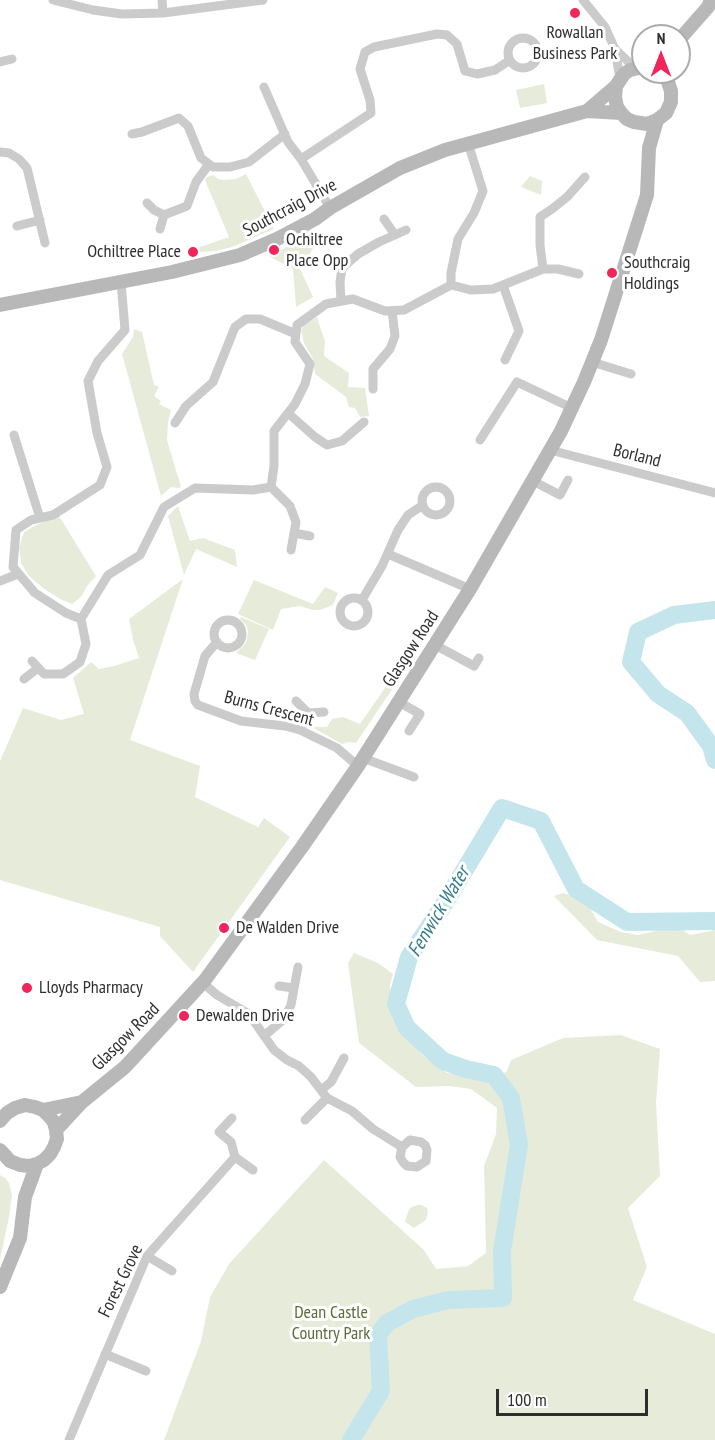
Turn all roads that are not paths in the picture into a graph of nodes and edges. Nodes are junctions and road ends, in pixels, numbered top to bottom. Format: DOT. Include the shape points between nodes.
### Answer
graph roads {
  1 [pos="53,0"];
  2 [pos="162,0"];
  3 [pos="263,0"];
  4 [pos="583,0"];
  5 [pos="711,0"];
  6 [pos="163,13"];
  7 [pos="691,26"];
  8 [pos="615,49"];
  9 [pos="12,59"];
  10 [pos="510,60"];
  11 [pos="631,60"];
  12 [pos="0,62"];
  13 [pos="631,70"];
  14 [pos="618,82"];
  15 [pos="669,84"];
  16 [pos="264,87"];
  17 [pos="587,111"];
  18 [pos="621,113"];
  19 [pos="657,120"];
  20 [pos="634,122"];
  21 [pos="132,134"];
  22 [pos="285,134"];
  23 [pos="468,143"];
  24 [pos="648,148"];
  25 [pos="0,152"];
  26 [pos="301,159"];
  27 [pos="209,164"];
  28 [pos="585,177"];
  29 [pos="147,203"];
  30 [pos="330,208"];
  31 [pos="164,215"];
  32 [pos="384,219"];
  33 [pos="40,220"];
  34 [pos="17,226"];
  35 [pos="160,229"];
  36 [pos="405,230"];
  37 [pos="395,235"];
  38 [pos="45,243"];
  39 [pos="543,269"];
  40 [pos="579,274"];
  41 [pos="121,282"];
  42 [pos="451,285"];
  43 [pos="503,285"];
  44 [pos="340,301"];
  45 [pos="0,305"];
  46 [pos="392,311"];
  47 [pos="296,334"];
  48 [pos="505,360"];
  49 [pos="592,362"];
  50 [pos="631,374"];
  51 [pos="373,389"];
  52 [pos="572,408"];
  53 [pos="288,413"];
  54 [pos="364,422"];
  55 [pos="175,423"];
  56 [pos="14,435"];
  57 [pos="480,440"];
  58 [pos="550,450"];
  59 [pos="568,480"];
  60 [pos="533,481"];
  61 [pos="272,487"];
  62 [pos="715,493"];
  63 [pos="423,505"];
  64 [pos="40,518"];
  65 [pos="294,533"];
  66 [pos="310,536"];
  67 [pos="291,550"];
  68 [pos="388,554"];
  69 [pos="18,574"];
  70 [pos="0,581"];
  71 [pos="470,589"];
  72 [pos="362,600"];
  73 [pos="81,619"];
  74 [pos="217,642"];
  75 [pos="435,645"];
  76 [pos="479,658"];
  77 [pos="24,679"];
  78 [pos="296,701"];
  79 [pos="399,702"];
  80 [pos="308,712"];
  81 [pos="324,712"];
  82 [pos="300,730"];
  83 [pos="409,732"];
  84 [pos="361,762"];
  85 [pos="414,777"];
  86 [pos="298,967"];
  87 [pos="203,983"];
  88 [pos="279,986"];
  89 [pos="294,988"];
  90 [pos="264,1036"];
  91 [pos="344,1058"];
  92 [pos="321,1090"];
  93 [pos="327,1098"];
  94 [pos="82,1102"];
  95 [pos="43,1110"];
  96 [pos="232,1118"];
  97 [pos="305,1120"];
  98 [pos="0,1121"];
  99 [pos="56,1130"];
  100 [pos="402,1147"];
  101 [pos="0,1150"];
  102 [pos="235,1157"];
  103 [pos="10,1162"];
  104 [pos="37,1164"];
  105 [pos="253,1170"];
  106 [pos="25,1197"];
  107 [pos="147,1256"];
  108 [pos="172,1271"];
  109 [pos="0,1287"];
  110 [pos="105,1354"];
  111 [pos="146,1371"];
  112 [pos="69,1440"];
  1 -- 6 [label="street" via="122,14"];
  2 -- 6 [label="street"];
  3 -- 6 [label="street"];
  4 -- 8 [label="street" via="605,27"];
  5 -- 7 [label="main road"];
  8 -- 11 [label="street"];
  8 -- 14 [label="street"];
  9 -- 12 [label="street"];
  10 -- 26 [label="street" via="477,75 465,71 457,44 447,34 374,47 365,52 360,69 371,113"];
  13 -- 14 [label="main road, Southcraig Drive"];
  14 -- 17 [label="main road, Southcraig Drive"];
  14 -- 18 [label="main road" via="615,97"];
  15 -- 19 [label="main road, Glasgow Road" via="671,102"];
  16 -- 22 [label="street"];
  17 -- 18 [label="main road, Southcraig Drive"];
  17 -- 23 [label="main road, Southcraig Drive"];
  18 -- 20 [label="main road"];
  19 -- 20 [label="main road" via="646,124"];
  19 -- 24 [label="main road, Glasgow Road"];
  20 -- 24 [label="main road, Glasgow Road"];
  21 -- 27 [label="street" via="179,118 188,126 201,158"];
  22 -- 26 [label="street"];
  22 -- 27 [label="street" via="249,162 230,167"];
  23 -- 30 [label="main road, Southcraig Drive" via="400,168"];
  23 -- 42 [label="street" via="483,191 458,239"];
  24 -- 49 [label="main road, Glasgow Road" via="647,195"];
  25 -- 33 [label="street" via="9,153 27,168"];
  26 -- 30 [label="street"];
  27 -- 31 [label="street" via="196,182 187,206"];
  28 -- 39 [label="street" via="540,217"];
  29 -- 31 [label="street"];
  30 -- 41 [label="main road, Southcraig Drive" via="240,255"];
  31 -- 35 [label="street"];
  32 -- 37 [label="street"];
  33 -- 34 [label="street"];
  33 -- 38 [label="street"];
  36 -- 37 [label="street"];
  37 -- 44 [label="street" via="358,254 342,268"];
  39 -- 40 [label="street"];
  39 -- 43 [label="street"];
  41 -- 45 [label="main road, Southcraig Drive"];
  41 -- 64 [label="street" via="125,330 98,360 88,381 107,467 100,484 52,515"];
  42 -- 43 [label="street" via="471,290"];
  42 -- 46 [label="street" via="404,310"];
  43 -- 48 [label="street" via="519,331"];
  44 -- 46 [label="street" via="353,299"];
  44 -- 47 [label="street" via="326,304 297,325"];
  46 -- 51 [label="street" via="394,336 390,349 373,369"];
  47 -- 53 [label="street" via="295,342 310,364 305,384"];
  47 -- 55 [label="street" via="260,319 246,319 235,327 213,382 186,406"];
  49 -- 50 [label="street"];
  49 -- 52 [label="main road, Glasgow Road"];
  52 -- 57 [label="street" via="517,382"];
  52 -- 58 [label="main road, Glasgow Road"];
  53 -- 54 [label="street" via="327,445 342,441"];
  53 -- 61 [label="street" via="274,431"];
  56 -- 64 [label="street"];
  58 -- 60 [label="main road, Glasgow Road"];
  58 -- 62 [label="street, Borland"];
  59 -- 60 [label="street" via="560,495"];
  60 -- 71 [label="main road, Glasgow Road"];
  61 -- 65 [label="street" via="290,506 296,522"];
  61 -- 73 [label="street" via="195,488 164,507 140,555 108,575"];
  63 -- 68 [label="street" via="408,515"];
  64 -- 69 [label="street" via="16,530 13,567"];
  65 -- 66 [label="street"];
  65 -- 67 [label="street"];
  68 -- 71 [label="street"];
  68 -- 72 [label="street"];
  69 -- 70 [label="street"];
  69 -- 73 [label="street" via="35,593"];
  71 -- 75 [label="main road, Glasgow Road"];
  73 -- 77 [label="street" via="86,644 80,662 63,674 44,674 35,665"];
  74 -- 82 [label="street, Burns Crescent" via="205,656 194,694 198,705 241,721"];
  75 -- 76 [label="street" via="474,666"];
  75 -- 79 [label="main road, Glasgow Road"];
  78 -- 80 [label="street"];
  79 -- 83 [label="street" via="420,714"];
  79 -- 84 [label="main road, Glasgow Road"];
  80 -- 81 [label="street"];
  80 -- 82 [label="street"];
  82 -- 84 [label="street, Burns Crescent"];
  84 -- 85 [label="street, Burns Crescent"];
  84 -- 87 [label="main road, Glasgow Road"];
  86 -- 89 [label="street"];
  87 -- 90 [label="street" via="249,1014"];
  87 -- 94 [label="main road, Glasgow Road" via="125,1067"];
  88 -- 89 [label="street"];
  89 -- 90 [label="street" via="284,1019"];
  90 -- 92 [label="street" via="274,1050 311,1077"];
  91 -- 92 [label="street" via="331,1082"];
  92 -- 93 [label="street"];
  93 -- 97 [label="street"];
  93 -- 100 [label="street"];
  94 -- 95 [label="main road, Glasgow Road"];
  94 -- 99 [label="main road, Glasgow Road"];
  95 -- 98 [label="main road, Glasgow Road" via="25,1105"];
  95 -- 99 [label="main road"];
  96 -- 102 [label="street" via="219,1132 231,1142"];
  99 -- 104 [label="main road" via="54,1147"];
  101 -- 103 [label="main road"];
  102 -- 105 [label="street"];
  102 -- 107 [label="street, Forest Grove"];
  103 -- 104 [label="main road"];
  103 -- 106 [label="main road"];
  104 -- 106 [label="main road"];
  106 -- 109 [label="main road" via="20,1238"];
  107 -- 108 [label="street"];
  107 -- 110 [label="street, Forest Grove"];
  110 -- 111 [label="street"];
  110 -- 112 [label="street, Forest Grove"];
}
